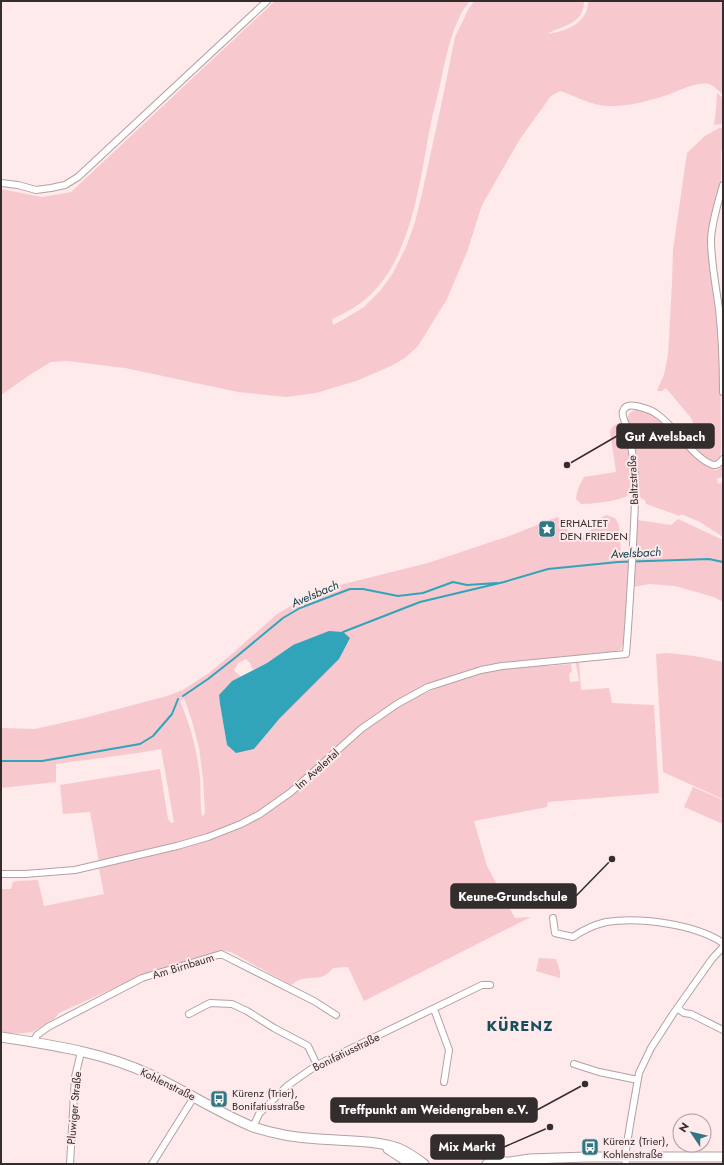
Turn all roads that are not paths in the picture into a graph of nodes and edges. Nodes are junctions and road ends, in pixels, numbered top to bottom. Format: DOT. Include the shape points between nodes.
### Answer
graph roads {
  1 [pos="267,1"];
  2 [pos="1,183"];
  3 [pos="723,185"];
  4 [pos="723,392"];
  5 [pos="723,459"];
  6 [pos="626,654"];
  7 [pos="1,874"];
  8 [pos="553,918"];
  9 [pos="723,943"];
  10 [pos="723,947"];
  11 [pos="490,985"];
  12 [pos="677,1008"];
  13 [pos="434,1009"];
  14 [pos="189,1014"];
  15 [pos="336,1016"];
  16 [pos="723,1030"];
  17 [pos="1,1037"];
  18 [pos="34,1042"];
  19 [pos="81,1052"];
  20 [pos="317,1064"];
  21 [pos="574,1064"];
  22 [pos="638,1080"];
  23 [pos="444,1082"];
  24 [pos="194,1097"];
  25 [pos="253,1127"];
  26 [pos="380,1144"];
  27 [pos="723,1157"];
  28 [pos="626,1160"];
  29 [pos="507,1163"];
  30 [pos="70,1164"];
  31 [pos="152,1164"];
  32 [pos="411,1164"];
  33 [pos="424,1164"];
  34 [pos="487,1164"];
  1 -- 2 [label="street" via="78,177 65,185 36,190"];
  3 -- 4 [label="street" via="712,228 711,248 721,335"];
  5 -- 6 [label="street, Baltzstraße" via="719,464 710,464 659,415 647,408 631,405 623,411 622,416 632,447 636,492"];
  6 -- 7 [label="street, Im Avelertal" via="502,666 428,687 397,704 361,729 291,792 241,824 178,846 75,870"];
  8 -- 9 [label="street" via="555,933 573,936 584,929 605,923 649,922 672,924 703,933"];
  10 -- 12 [label="street"];
  11 -- 13 [label="street, Bonifatiusstraße" via="482,986"];
  12 -- 16 [label="street"];
  12 -- 22 [label="street" via="651,1048"];
  13 -- 20 [label="street, Bonifatiusstraße"];
  13 -- 23 [label="street" via="449,1050"];
  14 -- 20 [label="street" via="210,1003 232,1004 308,1046"];
  15 -- 18 [label="street, Am Birnbaum" via="314,1001 221,954 142,978 48,1027 37,1035"];
  17 -- 18 [label="main road, Kohlenstraße"];
  18 -- 19 [label="main road, Kohlenstraße"];
  19 -- 24 [label="main road, Kohlenstraße" via="137,1069"];
  19 -- 30 [label="street, Pluwiger Straße" via="75,1076"];
  20 -- 25 [label="street, Bonifatiusstraße" via="287,1086 259,1114"];
  21 -- 22 [label="street"];
  22 -- 28 [label="street"];
  24 -- 25 [label="main road, Kohlenstraße"];
  24 -- 31 [label="street"];
  25 -- 26 [label="main road, Kohlenstraße" via="293,1136"];
  26 -- 32 [label="main road, Kohlenstraße"];
  26 -- 33 [label="main road, Kohlenstraße" via="399,1148"];
  27 -- 28 [label="main road"];
  28 -- 29 [label="main road" via="530,1159"];
  29 -- 34 [label="main road"];
}
